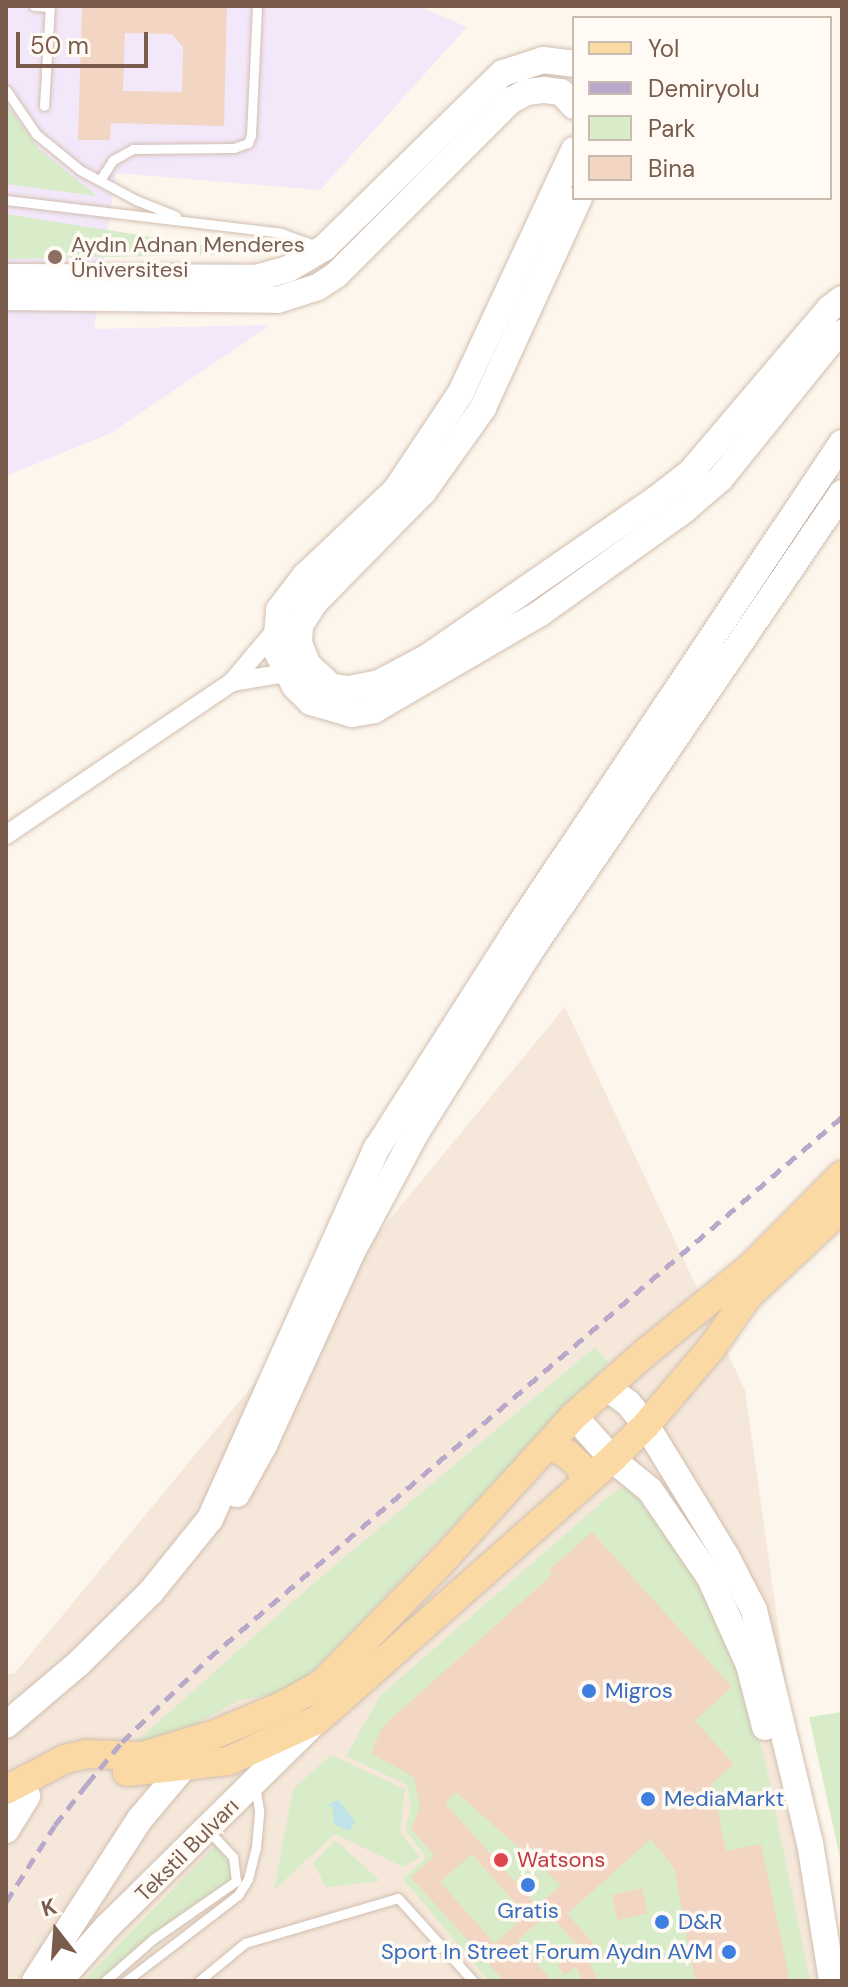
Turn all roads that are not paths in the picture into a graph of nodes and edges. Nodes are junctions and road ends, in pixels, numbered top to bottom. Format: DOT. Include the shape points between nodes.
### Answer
graph roads {
  1 [pos="34,6"];
  2 [pos="50,6"];
  3 [pos="257,6"];
  4 [pos="572,64"];
  5 [pos="6,90"];
  6 [pos="572,104"];
  7 [pos="44,106"];
  8 [pos="572,154"];
  9 [pos="100,180"];
  10 [pos="6,200"];
  11 [pos="578,200"];
  12 [pos="191,221"];
  13 [pos="324,248"];
  14 [pos="6,277"];
  15 [pos="6,297"];
  16 [pos="842,299"];
  17 [pos="842,333"];
  18 [pos="842,443"];
  19 [pos="842,493"];
  20 [pos="275,631"];
  21 [pos="286,673"];
  22 [pos="232,682"];
  23 [pos="6,835"];
  24 [pos="842,1175"];
  25 [pos="842,1208"];
  26 [pos="606,1387"];
  27 [pos="574,1416"];
  28 [pos="646,1425"];
  29 [pos="549,1446"];
  30 [pos="612,1459"];
  31 [pos="585,1482"];
  32 [pos="11,1718"];
  33 [pos="317,1720"];
  34 [pos="218,1733"];
  35 [pos="6,1740"];
  36 [pos="179,1769"];
  37 [pos="129,1772"];
  38 [pos="255,1782"];
  39 [pos="13,1798"];
  40 [pos="140,1819"];
  41 [pos="6,1830"];
  42 [pos="208,1830"];
  43 [pos="82,1909"];
  44 [pos="107,1927"];
  45 [pos="35,1981"];
  46 [pos="59,1981"];
  47 [pos="105,1981"];
  48 [pos="126,1981"];
  49 [pos="199,1981"];
  50 [pos="473,1981"];
  51 [pos="817,1981"];
  52 [pos="832,1981"];
  1 -- 2 [label="lane"];
  2 -- 7 [label="lane"];
  3 -- 9 [label="lane" via="248,143 234,148 133,149 113,160"];
  4 -- 13 [label="street" via="543,60 503,73"];
  5 -- 9 [label="lane" via="36,134"];
  6 -- 15 [label="street" via="561,92 544,90 510,101 318,287 277,300"];
  8 -- 20 [label="street" via="460,394 396,490 305,576 279,610"];
  9 -- 12 [label="lane"];
  10 -- 12 [label="lane"];
  11 -- 16 [label="street" via="483,408 423,492 315,602 300,625 299,643 308,665 332,687 379,683 428,657 655,500 691,472"];
  12 -- 13 [label="lane" via="281,233"];
  13 -- 14 [label="street" via="288,269 256,278"];
  17 -- 21 [label="street" via="720,479 539,614 374,710 332,711 311,702"];
  18 -- 32 [label="street" via="377,1148 210,1519 151,1592 79,1663"];
  19 -- 35 [label="street" via="533,947 417,1131 217,1530 147,1616 89,1673"];
  20 -- 21 [label="street"];
  20 -- 22 [label="street"];
  21 -- 22 [label="street"];
  22 -- 23 [label="street"];
  24 -- 26 [label="main road" via="752,1266"];
  25 -- 28 [label="main road" via="748,1296"];
  26 -- 27 [label="main road"];
  26 -- 28 [label="street"];
  27 -- 29 [label="main road"];
  27 -- 30 [label="street"];
  28 -- 30 [label="main road"];
  28 -- 52 [label="street" via="754,1610 810,1843"];
  29 -- 31 [label="main road" via="580,1466"];
  29 -- 34 [label="main road" via="323,1683"];
  30 -- 31 [label="main road"];
  30 -- 51 [label="street" via="650,1490 710,1578 749,1665 786,1809"];
  31 -- 33 [label="main road"];
  33 -- 36 [label="main road" via="228,1761"];
  33 -- 38 [label="street, Tekstil Bulvarı"];
  34 -- 36 [label="street, Tekstil Bulvarı"];
  34 -- 39 [label="main road" via="143,1756 86,1754 65,1759"];
  36 -- 37 [label="main road"];
  36 -- 40 [label="street, Tekstil Bulvarı"];
  37 -- 39 [label="main road" via="73,1774"];
  37 -- 40 [label="street" via="143,1794"];
  38 -- 42 [label="street, Tekstil Bulvarı"];
  38 -- 48 [label="lane" via="256,1848 238,1895"];
  39 -- 41 [label="street"];
  40 -- 43 [label="street, Tekstil Bulvarı"];
  42 -- 44 [label="street, Tekstil Bulvarı"];
  42 -- 47 [label="lane" via="233,1857 236,1881"];
  43 -- 44 [label="street" via="90,1921"];
  43 -- 45 [label="street, Tekstil Bulvarı"];
  44 -- 46 [label="street, Tekstil Bulvarı"];
  49 -- 50 [label="lane" via="245,1943 398,1898"];
}
